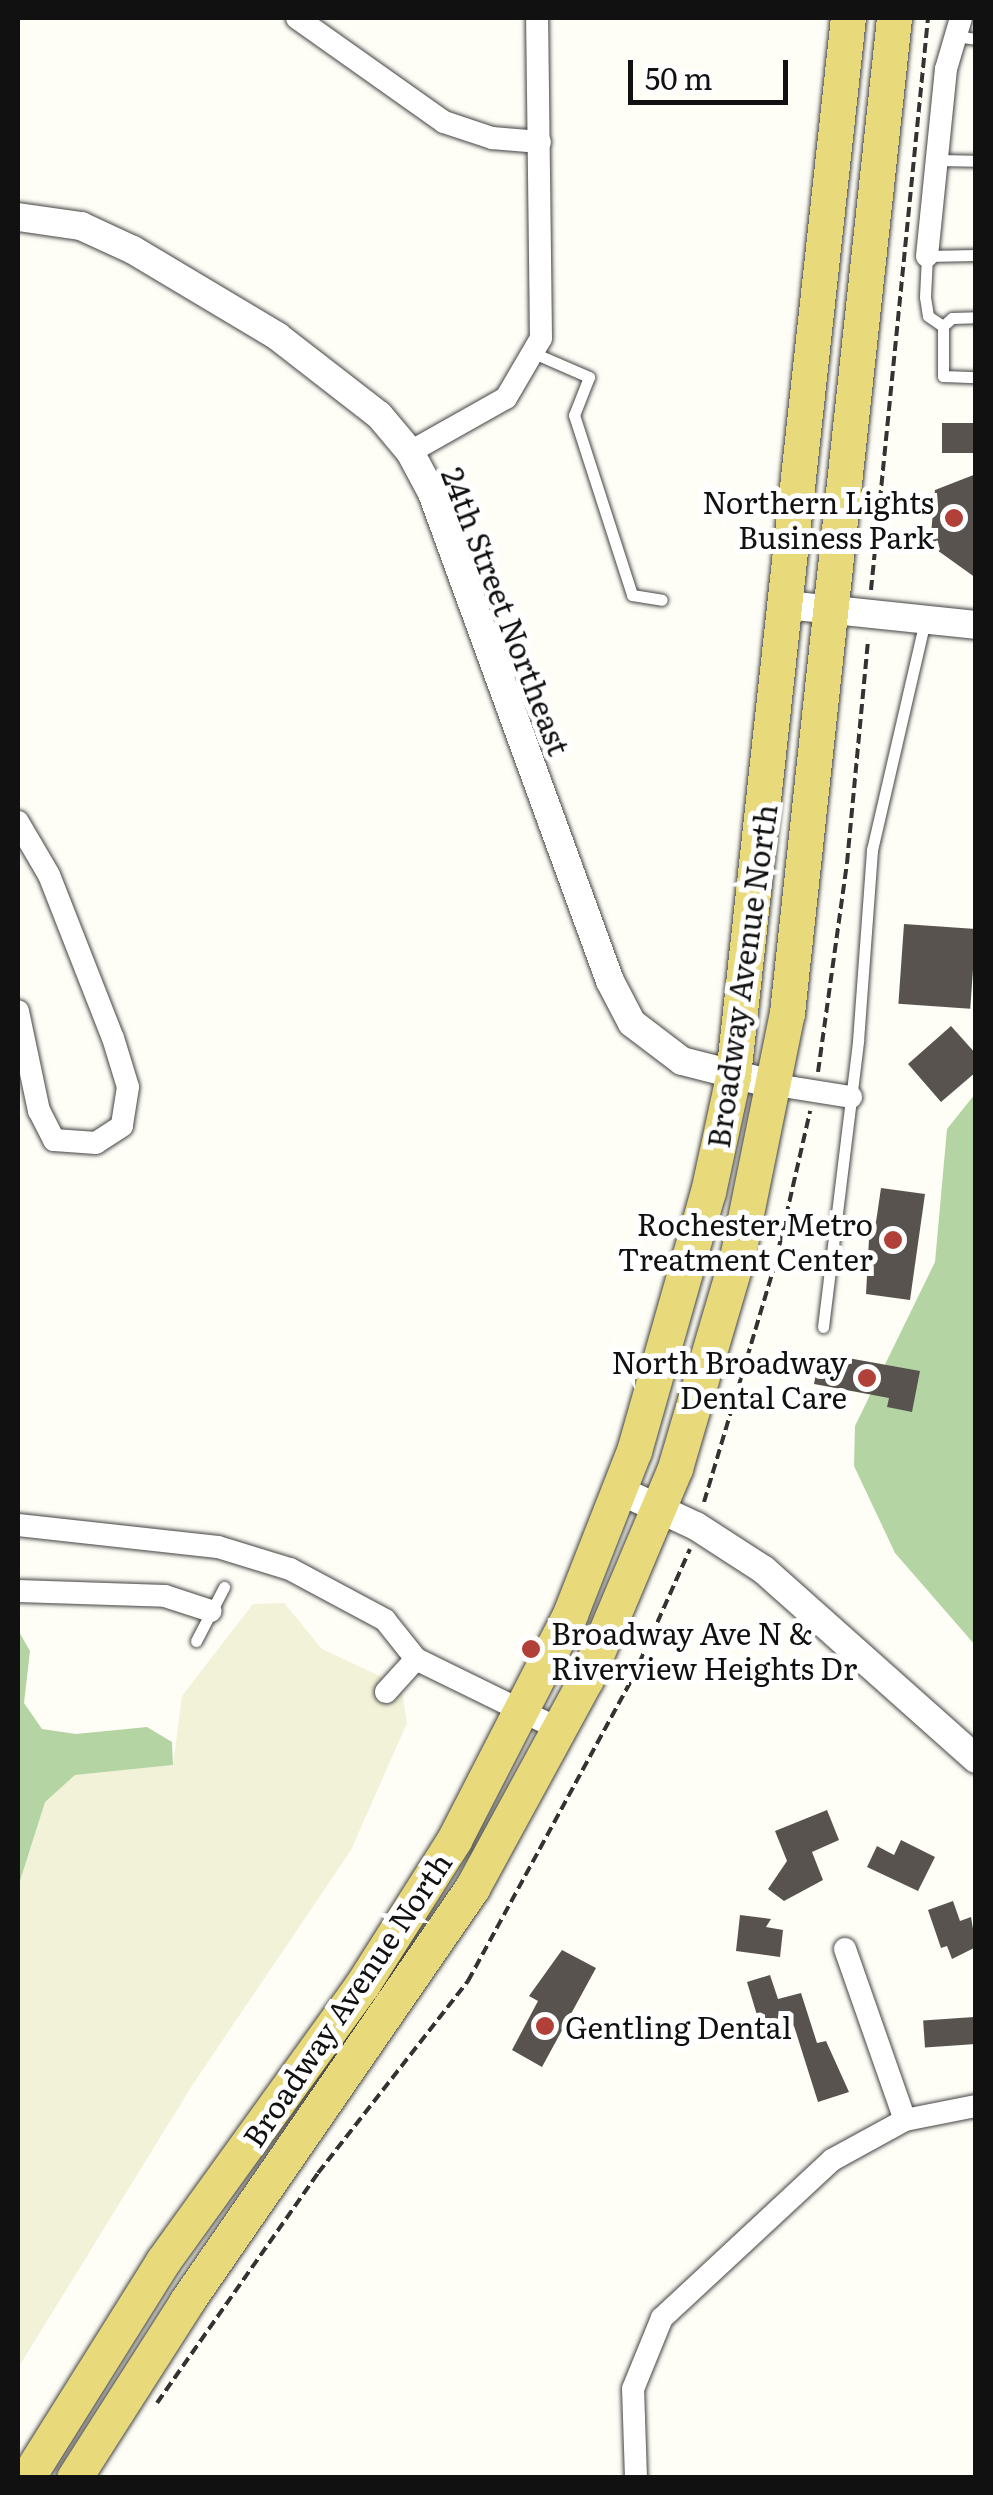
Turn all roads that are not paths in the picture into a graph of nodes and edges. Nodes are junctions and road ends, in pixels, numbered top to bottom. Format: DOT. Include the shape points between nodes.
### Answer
graph roads {
  1 [pos="296,18"];
  2 [pos="537,18"];
  3 [pos="848,18"];
  4 [pos="894,18"];
  5 [pos="964,31"];
  6 [pos="540,142"];
  7 [pos="937,160"];
  8 [pos="976,161"];
  9 [pos="18,217"];
  10 [pos="976,255"];
  11 [pos="928,256"];
  12 [pos="976,317"];
  13 [pos="942,326"];
  14 [pos="536,354"];
  15 [pos="976,377"];
  16 [pos="410,452"];
  17 [pos="662,600"];
  18 [pos="786,605"];
  19 [pos="831,610"];
  20 [pos="925,620"];
  21 [pos="976,625"];
  22 [pos="18,822"];
  23 [pos="18,1012"];
  24 [pos="732,1076"];
  25 [pos="776,1085"];
  26 [pos="851,1097"];
  27 [pos="824,1327"];
  28 [pos="619,1490"];
  29 [pos="660,1507"];
  30 [pos="18,1525"];
  31 [pos="224,1587"];
  32 [pos="18,1591"];
  33 [pos="212,1611"];
  34 [pos="196,1641"];
  35 [pos="416,1658"];
  36 [pos="386,1692"];
  37 [pos="522,1710"];
  38 [pos="560,1730"];
  39 [pos="976,1758"];
  40 [pos="845,1949"];
  41 [pos="976,2106"];
  42 [pos="905,2120"];
  43 [pos="27,2478"];
  44 [pos="74,2478"];
  45 [pos="636,2478"];
  1 -- 6 [label="street" via="444,122 492,138"];
  2 -- 6 [label="street"];
  3 -- 18 [label="main road, Broadway Avenue North"];
  4 -- 19 [label="main road, Broadway Avenue North"];
  5 -- 7 [label="street"];
  6 -- 14 [label="street" via="545,308"];
  7 -- 8 [label="lane"];
  7 -- 11 [label="street"];
  9 -- 16 [label="street, 24th Street Northeast" via="82,226 149,260 327,370"];
  10 -- 11 [label="lane"];
  11 -- 13 [label="lane" via="928,316"];
  12 -- 13 [label="lane" via="952,318"];
  13 -- 15 [label="lane" via="943,376"];
  14 -- 16 [label="street" via="498,405"];
  14 -- 17 [label="lane" via="588,377 574,414 632,595"];
  16 -- 24 [label="street, 24th Street Northeast" via="432,493 618,999 632,1023 671,1056"];
  18 -- 19 [label="street"];
  18 -- 24 [label="main road, Broadway Avenue North"];
  19 -- 20 [label="street"];
  19 -- 25 [label="main road, Broadway Avenue North"];
  20 -- 21 [label="street"];
  20 -- 26 [label="lane" via="872,850"];
  22 -- 23 [label="street" via="50,875 113,1038 128,1087 122,1126 96,1143 54,1140 39,1111"];
  24 -- 25 [label="street, 24th Street Northeast"];
  24 -- 28 [label="main road, Broadway Avenue North" via="673,1323"];
  25 -- 26 [label="street"];
  25 -- 29 [label="main road, Broadway Avenue North" via="737,1258"];
  26 -- 27 [label="lane"];
  28 -- 29 [label="street"];
  28 -- 37 [label="main road, Broadway Avenue North" via="570,1614"];
  29 -- 38 [label="main road, Broadway Avenue North"];
  29 -- 39 [label="street" via="764,1570"];
  30 -- 35 [label="street" via="218,1548 290,1568 385,1620"];
  31 -- 33 [label="lane"];
  32 -- 33 [label="street" via="165,1596"];
  33 -- 34 [label="lane"];
  35 -- 36 [label="street"];
  35 -- 37 [label="street"];
  37 -- 38 [label="street"];
  37 -- 43 [label="main road, Broadway Avenue North" via="413,1908 163,2262"];
  38 -- 44 [label="main road, Broadway Avenue North" via="416,1976 187,2300"];
  40 -- 42 [label="street"];
  41 -- 42 [label="street"];
  42 -- 45 [label="street" via="832,2160 662,2318 633,2388"];
}
